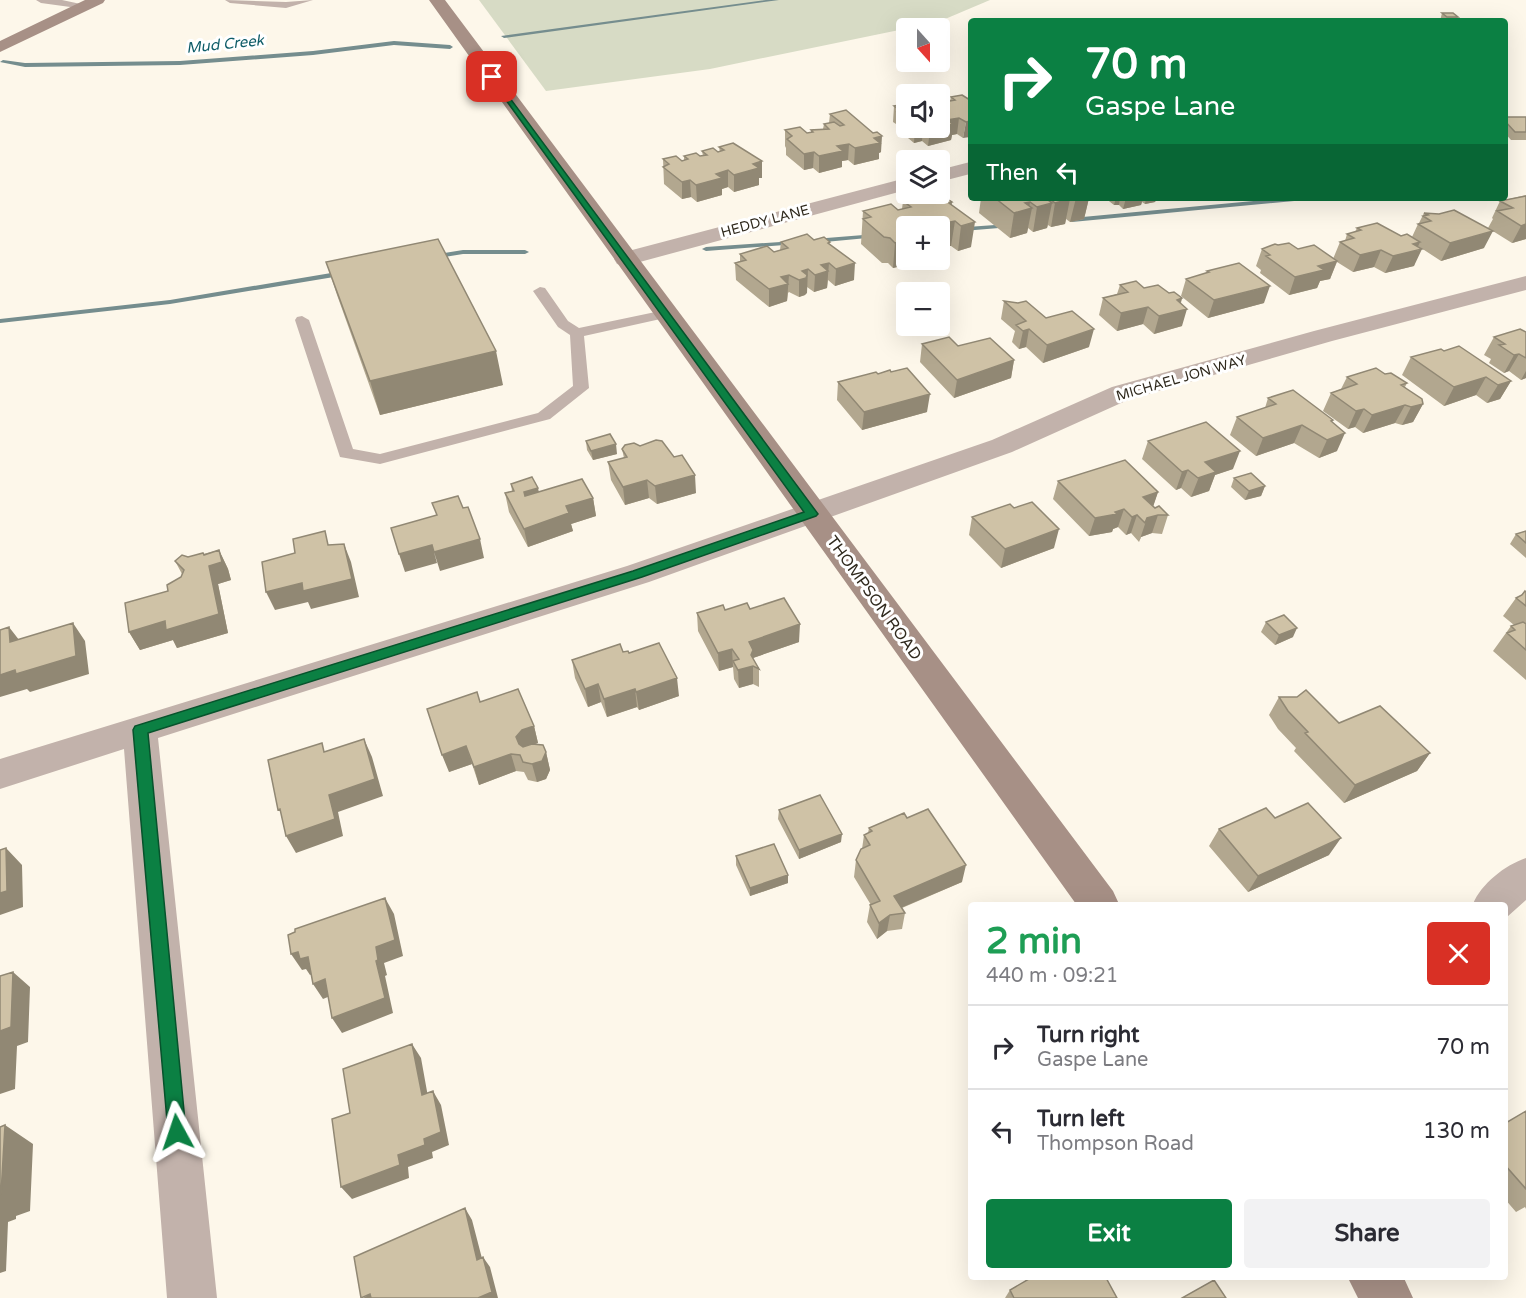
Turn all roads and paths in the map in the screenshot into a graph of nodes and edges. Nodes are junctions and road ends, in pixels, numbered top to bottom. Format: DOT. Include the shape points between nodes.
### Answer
graph roads {
  1 [pos="41,0"];
  2 [pos="230,0"];
  3 [pos="308,0"];
  4 [pos="436,0"];
  5 [pos="91,3"];
  6 [pos="0,47"];
  7 [pos="968,169"];
  8 [pos="950,173"];
  9 [pos="896,187"];
  10 [pos="625,259"];
  11 [pos="1526,283"];
  12 [pos="540,291"];
  13 [pos="665,314"];
  14 [pos="302,320"];
  15 [pos="577,333"];
  16 [pos="812,514"];
  17 [pos="140,730"];
  18 [pos="0,774"];
  19 [pos="1526,875"];
  20 [pos="1098,902"];
  21 [pos="1495,902"];
  22 [pos="1375,1280"];
  23 [pos="192,1298"];
  24 [pos="1388,1298"];
  1 -- 5 [label="lane"];
  2 -- 3 [label="lane" via="286,5"];
  4 -- 10 [label="street, THOMPSON ROAD"];
  5 -- 6 [label="street"];
  7 -- 8 [label="street"];
  9 -- 10 [label="street, HEDDY LANE"];
  10 -- 13 [label="street, THOMPSON ROAD"];
  11 -- 16 [label="street, MICHAEL JON WAY" via="1121,393 1002,446"];
  12 -- 15 [label="lane" via="563,324"];
  13 -- 15 [label="lane"];
  13 -- 16 [label="street, THOMPSON ROAD"];
  14 -- 15 [label="lane" via="346,453 380,459 544,416 580,388"];
  16 -- 17 [label="street, MICHAEL JON WAY" via="638,574"];
  16 -- 20 [label="street, THOMPSON ROAD"];
  17 -- 18 [label="street, MICHAEL JON WAY"];
  17 -- 23 [label="street"];
  19 -- 21 [label="street"];
  22 -- 24 [label="street"];
}
